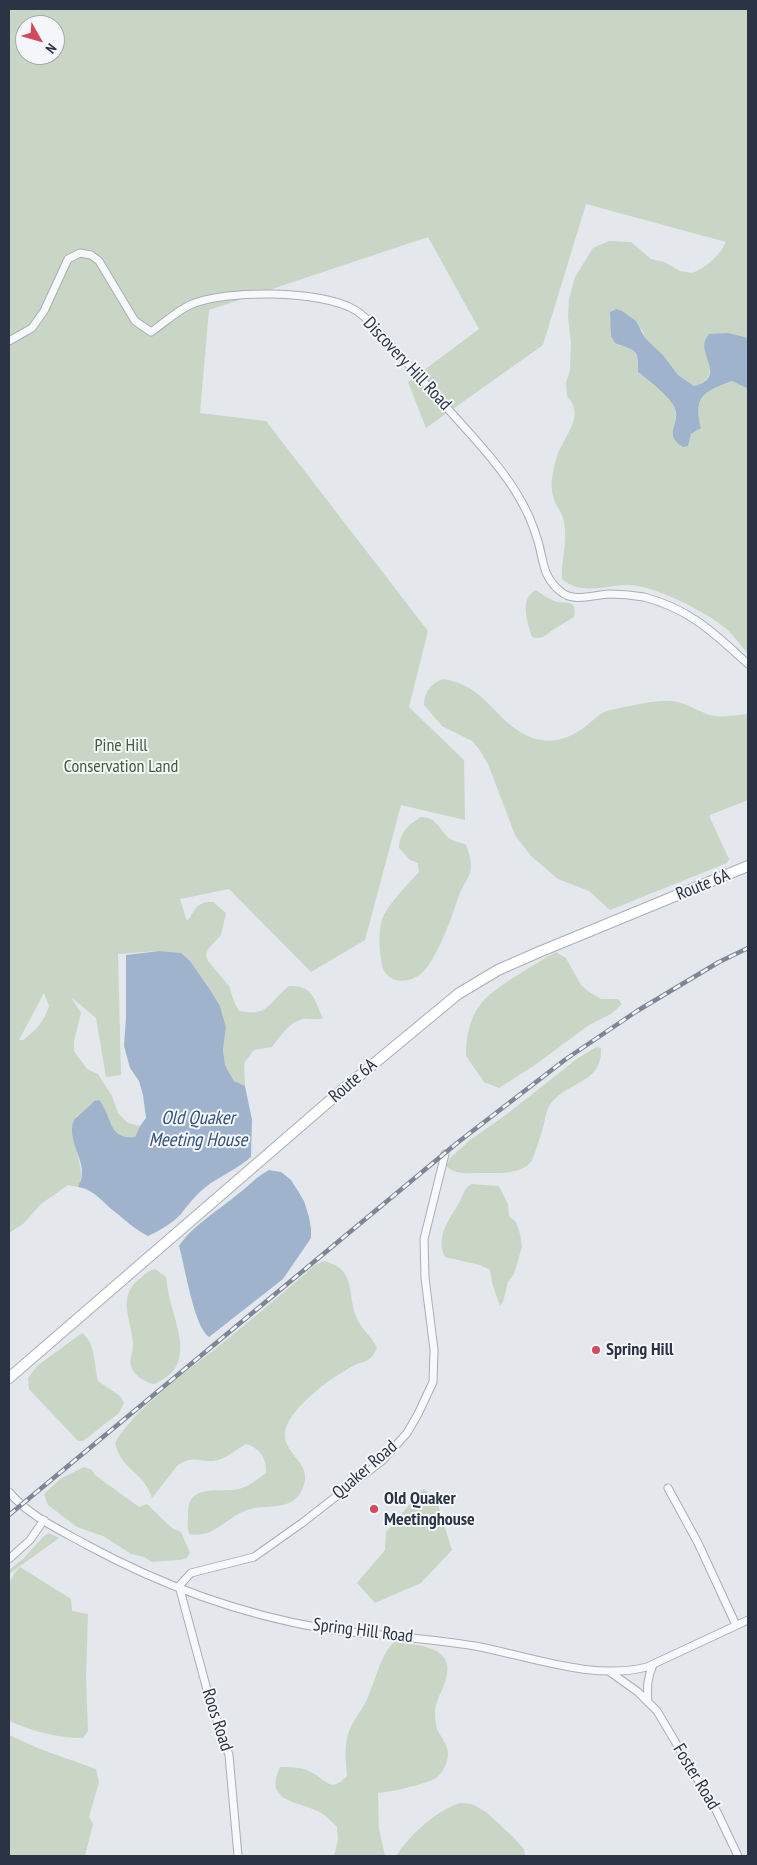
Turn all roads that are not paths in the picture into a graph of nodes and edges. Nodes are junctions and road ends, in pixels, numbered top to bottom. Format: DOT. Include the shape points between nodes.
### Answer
graph roads {
  1 [pos="9,341"];
  2 [pos="748,664"];
  3 [pos="748,866"];
  4 [pos="445,1154"];
  5 [pos="9,1378"];
  6 [pos="668,1488"];
  7 [pos="9,1492"];
  8 [pos="44,1520"];
  9 [pos="9,1559"];
  10 [pos="179,1586"];
  11 [pos="748,1620"];
  12 [pos="736,1625"];
  13 [pos="653,1665"];
  14 [pos="610,1672"];
  15 [pos="648,1702"];
  16 [pos="238,1856"];
  17 [pos="738,1856"];
  1 -- 2 [label="street, Discovery Hill Road" via="32,328 44,311 68,259 80,252 99,261 135,322 152,332 190,305 234,294 326,299 356,310 409,364 514,488 538,539 542,566 562,593 582,598 626,594 670,605 703,624"];
  3 -- 5 [label="main road, Route 6A" via="498,970 458,994"];
  4 -- 10 [label="street, Quaker Road" via="424,1240 434,1358 433,1382 407,1433 383,1460 254,1557 191,1573"];
  6 -- 12 [label="street"];
  7 -- 8 [label="street, Spring Hill Road" via="20,1506"];
  8 -- 9 [label="street" via="30,1540"];
  8 -- 10 [label="street, Spring Hill Road" via="104,1554"];
  10 -- 14 [label="street, Spring Hill Road" via="248,1610 322,1628 464,1644"];
  10 -- 16 [label="street, Roos Road" via="209,1697 229,1755"];
  11 -- 12 [label="street, Spring Hill Road"];
  12 -- 13 [label="street, Spring Hill Road"];
  13 -- 14 [label="street, Spring Hill Road" via="630,1672"];
  13 -- 15 [label="street" via="646,1684"];
  14 -- 15 [label="street, Foster Road" via="628,1683"];
  15 -- 17 [label="street, Foster Road" via="657,1711 717,1812"];
}
